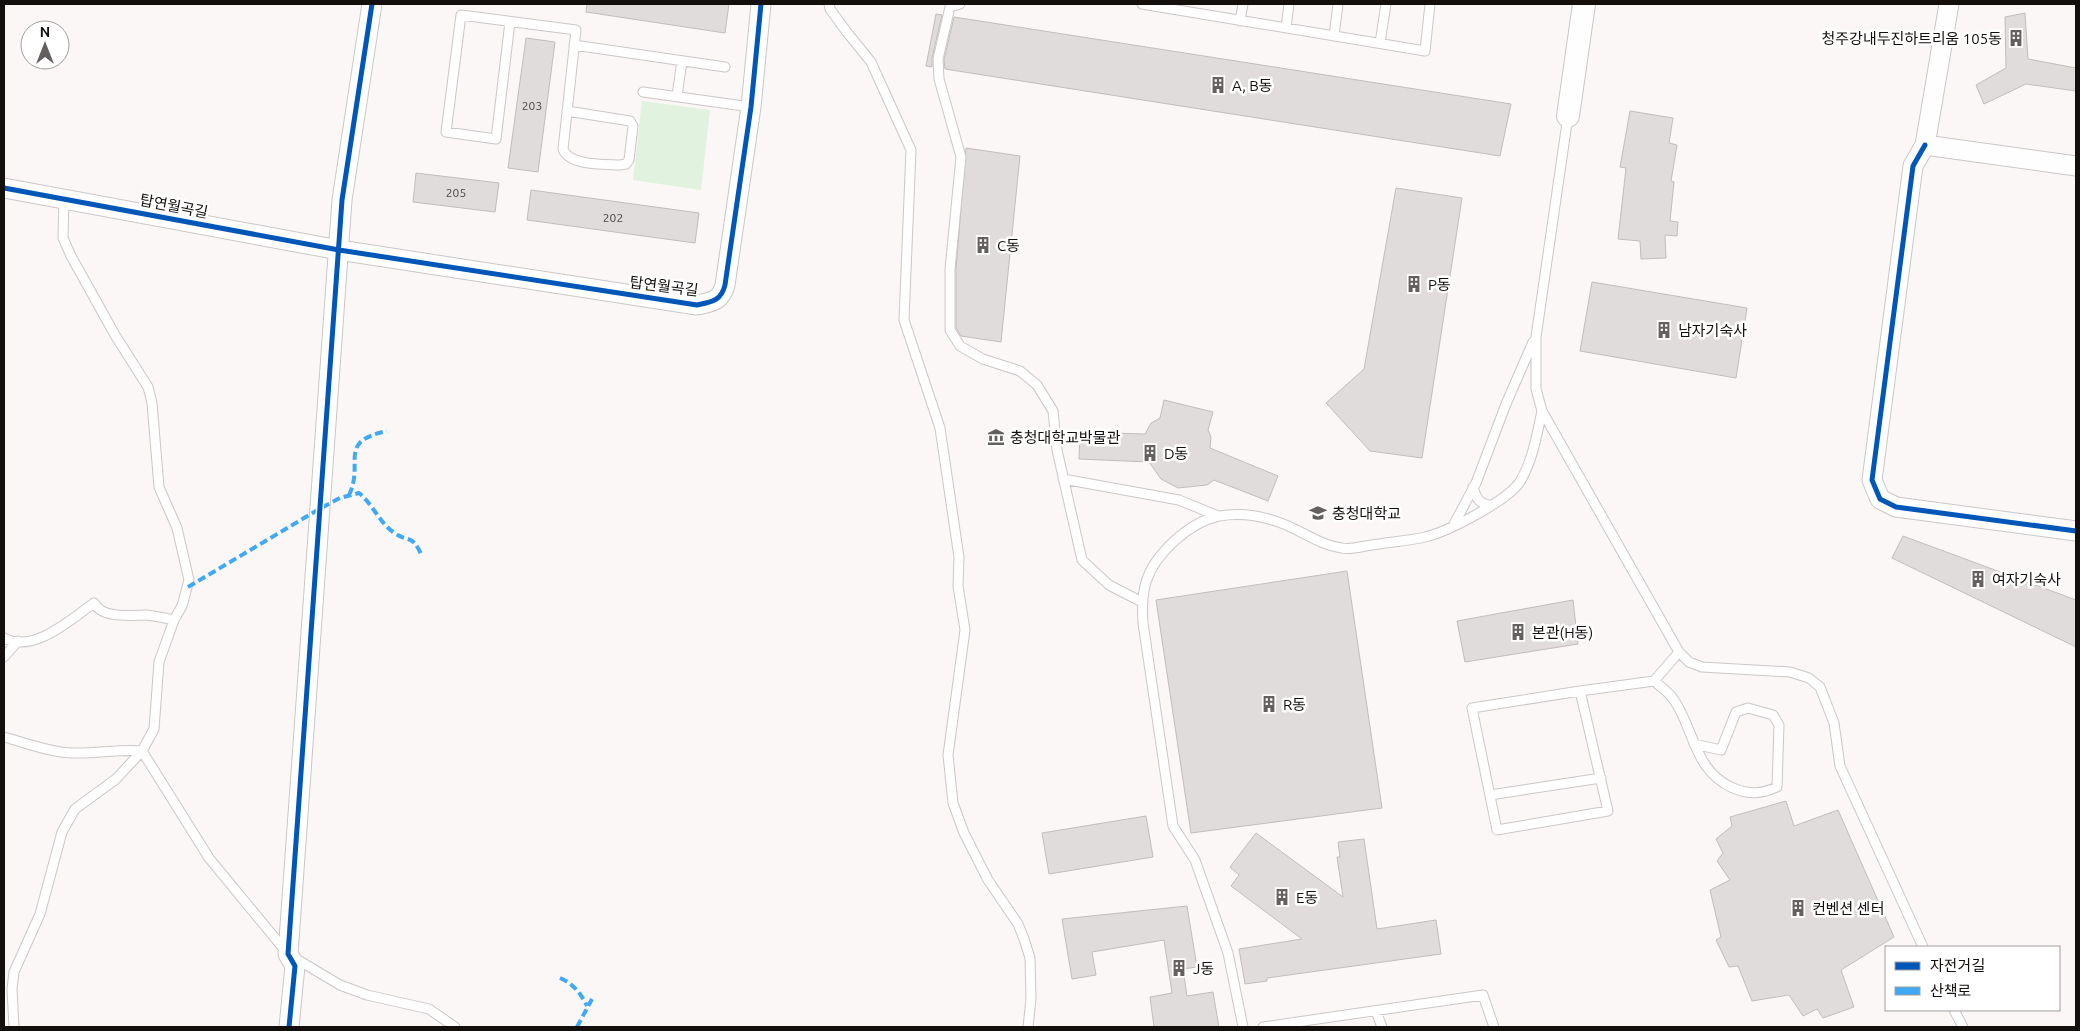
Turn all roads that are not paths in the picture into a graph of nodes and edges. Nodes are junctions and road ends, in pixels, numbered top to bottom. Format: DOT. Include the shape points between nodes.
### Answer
graph roads {
  1 [pos="372,4"];
  2 [pos="761,4"];
  3 [pos="830,4"];
  4 [pos="960,4"];
  5 [pos="1142,4"];
  6 [pos="1243,4"];
  7 [pos="1289,4"];
  8 [pos="1338,4"];
  9 [pos="1386,4"];
  10 [pos="1430,4"];
  11 [pos="1584,4"];
  12 [pos="1949,4"];
  13 [pos="1179,7"];
  14 [pos="1240,21"];
  15 [pos="510,22"];
  16 [pos="1286,28"];
  17 [pos="1334,36"];
  18 [pos="1380,43"];
  19 [pos="574,45"];
  20 [pos="682,61"];
  21 [pos="725,67"];
  22 [pos="643,92"];
  23 [pos="677,96"];
  24 [pos="751,107"];
  25 [pos="567,111"];
  26 [pos="1568,116"];
  27 [pos="1925,146"];
  28 [pos="2076,166"];
  29 [pos="4,188"];
  30 [pos="64,198"];
  31 [pos="339,250"];
  32 [pos="1536,337"];
  33 [pos="1542,411"];
  34 [pos="1063,479"];
  35 [pos="1473,488"];
  36 [pos="1490,505"];
  37 [pos="1218,516"];
  38 [pos="1452,527"];
  39 [pos="2076,531"];
  40 [pos="1142,602"];
  41 [pos="174,620"];
  42 [pos="4,638"];
  43 [pos="18,641"];
  44 [pos="1679,652"];
  45 [pos="4,656"];
  46 [pos="1654,681"];
  47 [pos="1580,691"];
  48 [pos="4,737"];
  49 [pos="1694,744"];
  50 [pos="142,751"];
  51 [pos="1600,778"];
  52 [pos="1490,796"];
  53 [pos="1924,946"];
  54 [pos="288,954"];
  55 [pos="1376,1011"];
  56 [pos="1955,1011"];
  57 [pos="14,1027"];
  58 [pos="289,1027"];
  59 [pos="455,1027"];
  60 [pos="1028,1027"];
  61 [pos="1243,1027"];
  62 [pos="1262,1027"];
  63 [pos="1382,1027"];
  64 [pos="1494,1027"];
  65 [pos="1963,1027"];
  1 -- 31 [label="street" via="342,200"];
  2 -- 24 [label="street, 탑연월곡길"];
  3 -- 60 [label="lane" via="830,10 871,62 911,150 904,320 940,428 959,557 958,586 965,630 948,755 952,803 988,880 1018,924 1024,939 1030,958 1032,999"];
  4 -- 34 [label="lane" via="950,7 938,60 939,79 961,157 950,269 950,330 960,346 983,359 1020,371 1036,385 1053,411"];
  5 -- 13 [label="lane"];
  6 -- 14 [label="lane"];
  7 -- 16 [label="lane"];
  8 -- 17 [label="lane"];
  9 -- 18 [label="lane"];
  10 -- 18 [label="lane" via="1425,50"];
  11 -- 26 [label="street"];
  12 -- 27 [label="street"];
  13 -- 14 [label="lane"];
  14 -- 16 [label="lane"];
  15 -- 15 [label="lane" via="460,15 446,132 496,139"];
  15 -- 19 [label="lane" via="576,30"];
  16 -- 17 [label="lane"];
  17 -- 18 [label="lane"];
  19 -- 20 [label="lane"];
  19 -- 25 [label="lane"];
  20 -- 21 [label="lane"];
  20 -- 23 [label="lane"];
  22 -- 23 [label="lane"];
  23 -- 24 [label="lane"];
  24 -- 31 [label="street, 탑연월곡길" via="725,285 722,295 714,302 697,305"];
  25 -- 25 [label="lane" via="565,154 573,159 626,164 633,126 630,121"];
  26 -- 32 [label="lane"];
  27 -- 28 [label="street"];
  27 -- 39 [label="street" via="1913,166 1872,480 1880,499 1896,507"];
  29 -- 30 [label="street, 탑연월곡길"];
  30 -- 31 [label="street, 탑연월곡길"];
  30 -- 41 [label="lane" via="63,238 71,256 148,386 159,486 178,528 189,580 182,606"];
  31 -- 54 [label="street"];
  32 -- 33 [label="lane" via="1536,389"];
  32 -- 35 [label="lane"];
  33 -- 36 [label="lane" via="1521,481 1508,496"];
  33 -- 44 [label="lane"];
  34 -- 37 [label="lane" via="1179,500"];
  34 -- 40 [label="lane" via="1082,560 1109,585"];
  35 -- 36 [label="lane" via="1478,501"];
  35 -- 38 [label="lane"];
  36 -- 38 [label="lane"];
  37 -- 38 [label="lane" via="1234,514 1272,520 1344,549 1425,537"];
  37 -- 40 [label="lane" via="1197,525 1172,543 1146,581"];
  40 -- 61 [label="lane" via="1173,826 1195,860 1228,953"];
  41 -- 43 [label="lane" via="113,613 94,603 44,636"];
  41 -- 50 [label="lane" via="159,662 154,729"];
  42 -- 43 [label="lane"];
  43 -- 45 [label="lane"];
  44 -- 46 [label="lane"];
  44 -- 53 [label="lane" via="1689,662 1702,667 1790,672 1809,678 1820,686 1834,724 1840,766"];
  46 -- 47 [label="lane"];
  46 -- 49 [label="lane" via="1674,699"];
  47 -- 51 [label="lane"];
  47 -- 52 [label="lane" via="1472,708"];
  48 -- 50 [label="lane" via="69,753 122,749"];
  49 -- 49 [label="lane" via="1705,767 1720,782 1758,795 1777,787 1779,725 1773,715 1748,708 1736,712 1721,750"];
  50 -- 54 [label="lane" via="209,858"];
  50 -- 57 [label="lane" via="116,779 74,809 67,820 40,914 14,972"];
  51 -- 52 [label="lane"];
  51 -- 52 [label="lane" via="1608,811 1497,830"];
  54 -- 58 [label="street" via="294,966"];
  54 -- 59 [label="lane" via="340,985 367,995 429,1008"];
  55 -- 62 [label="lane"];
  55 -- 63 [label="lane"];
  55 -- 64 [label="lane" via="1483,996"];
  56 -- 65 [label="lane"];
}
